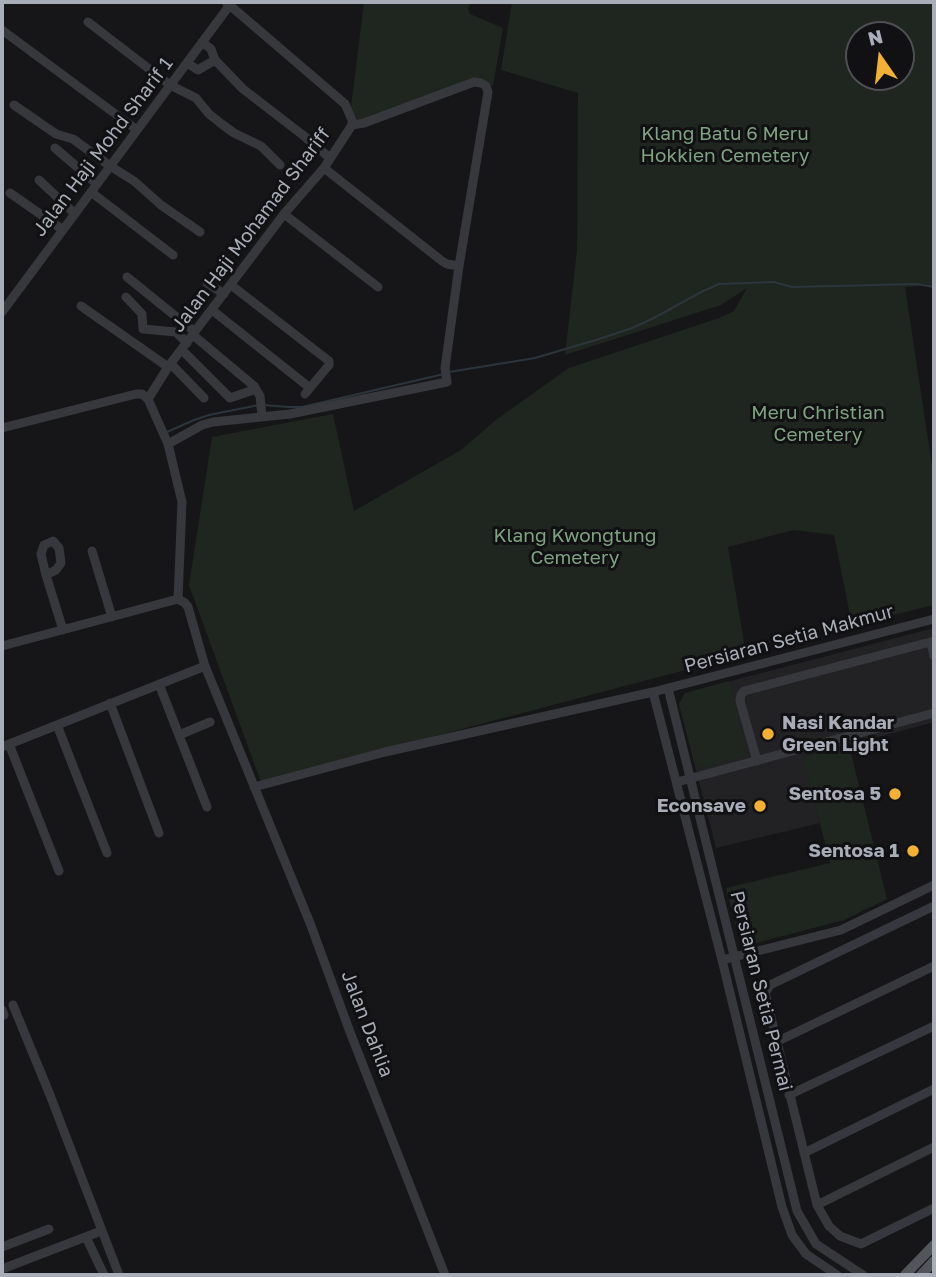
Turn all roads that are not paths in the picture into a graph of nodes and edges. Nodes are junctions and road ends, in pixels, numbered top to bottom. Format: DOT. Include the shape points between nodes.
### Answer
graph roads {
  1 [pos="230,3"];
  2 [pos="88,22"];
  3 [pos="2,30"];
  4 [pos="202,42"];
  5 [pos="215,60"];
  6 [pos="187,63"];
  7 [pos="170,85"];
  8 [pos="15,105"];
  9 [pos="352,125"];
  10 [pos="137,130"];
  11 [pos="55,148"];
  12 [pos="330,158"];
  13 [pos="280,165"];
  14 [pos="110,166"];
  15 [pos="324,168"];
  16 [pos="39,180"];
  17 [pos="94,188"];
  18 [pos="10,193"];
  19 [pos="75,214"];
  20 [pos="284,214"];
  21 [pos="63,230"];
  22 [pos="200,232"];
  23 [pos="173,255"];
  24 [pos="459,266"];
  25 [pos="127,277"];
  26 [pos="207,283"];
  27 [pos="231,285"];
  28 [pos="378,287"];
  29 [pos="223,294"];
  30 [pos="126,297"];
  31 [pos="4,305"];
  32 [pos="81,306"];
  33 [pos="212,310"];
  34 [pos="189,340"];
  35 [pos="169,366"];
  36 [pos="256,389"];
  37 [pos="204,398"];
  38 [pos="148,399"];
  39 [pos="261,410"];
  40 [pos="2,428"];
  41 [pos="165,438"];
  42 [pos="92,551"];
  43 [pos="46,575"];
  44 [pos="178,599"];
  45 [pos="112,617"];
  46 [pos="934,619"];
  47 [pos="63,630"];
  48 [pos="932,641"];
  49 [pos="2,646"];
  50 [pos="934,656"];
  51 [pos="205,666"];
  52 [pos="159,684"];
  53 [pos="668,688"];
  54 [pos="653,692"];
  55 [pos="110,704"];
  56 [pos="934,713"];
  57 [pos="210,722"];
  58 [pos="57,725"];
  59 [pos="179,734"];
  60 [pos="5,746"];
  61 [pos="757,761"];
  62 [pos="691,778"];
  63 [pos="677,782"];
  64 [pos="254,787"];
  65 [pos="207,807"];
  66 [pos="159,833"];
  67 [pos="107,853"];
  68 [pos="60,871"];
  69 [pos="934,885"];
  70 [pos="934,906"];
  71 [pos="735,956"];
  72 [pos="722,960"];
  73 [pos="934,966"];
  74 [pos="13,1005"];
  75 [pos="934,1026"];
  76 [pos="776,1042"];
  77 [pos="934,1088"];
  78 [pos="789,1096"];
  79 [pos="934,1147"];
  80 [pos="804,1153"];
  81 [pos="817,1205"];
  82 [pos="934,1208"];
  83 [pos="49,1229"];
  84 [pos="101,1231"];
  85 [pos="86,1237"];
  86 [pos="934,1245"];
  87 [pos="2,1247"];
  88 [pos="934,1261"];
  89 [pos="2,1269"];
  90 [pos="104,1275"];
  91 [pos="119,1275"];
  92 [pos="445,1275"];
  93 [pos="837,1275"];
  94 [pos="863,1275"];
  95 [pos="905,1275"];
  96 [pos="921,1275"];
  1 -- 4 [label="street, Jalan Haji Mohd Sharif 1"];
  1 -- 9 [label="street, Jalan Haji Mohamad Shariff" via="345,104"];
  2 -- 7 [label="street"];
  3 -- 10 [label="street"];
  4 -- 5 [label="street"];
  4 -- 6 [label="street, Jalan Haji Mohd Sharif 1"];
  5 -- 6 [label="street" via="198,70"];
  5 -- 12 [label="street" via="248,94"];
  6 -- 7 [label="street, Jalan Haji Mohd Sharif 1"];
  7 -- 10 [label="street, Jalan Haji Mohd Sharif 1"];
  7 -- 13 [label="street" via="196,98 209,114 261,146"];
  8 -- 14 [label="street"];
  9 -- 12 [label="street, Jalan Haji Mohamad Shariff"];
  9 -- 24 [label="street" via="474,82 486,86 488,99"];
  10 -- 14 [label="street, Jalan Haji Mohd Sharif 1"];
  11 -- 17 [label="street"];
  12 -- 15 [label="street, Jalan Haji Mohamad Shariff"];
  14 -- 17 [label="street, Jalan Haji Mohd Sharif 1"];
  14 -- 22 [label="street"];
  15 -- 20 [label="street, Jalan Haji Mohamad Shariff"];
  15 -- 24 [label="street" via="442,261"];
  16 -- 19 [label="street"];
  17 -- 19 [label="street, Jalan Haji Mohd Sharif 1"];
  17 -- 23 [label="street"];
  18 -- 21 [label="street"];
  19 -- 21 [label="street, Jalan Haji Mohd Sharif 1"];
  20 -- 27 [label="street, Jalan Haji Mohamad Shariff"];
  20 -- 28 [label="street"];
  21 -- 31 [label="street, Jalan Haji Mohd Sharif 1"];
  24 -- 39 [label="street" via="447,382 290,414"];
  25 -- 34 [label="street"];
  26 -- 29 [label="street"];
  27 -- 29 [label="street, Jalan Haji Mohamad Shariff"];
  27 -- 33 [label="street" via="329,365 307,391"];
  29 -- 33 [label="street, Jalan Haji Mohamad Shariff"];
  30 -- 34 [label="street" via="142,314 143,329 176,332"];
  32 -- 35 [label="street"];
  33 -- 34 [label="street, Jalan Haji Mohamad Shariff"];
  34 -- 35 [label="street, Jalan Haji Mohamad Shariff"];
  34 -- 36 [label="street"];
  34 -- 36 [label="street" via="230,398"];
  35 -- 37 [label="street"];
  35 -- 38 [label="street, Jalan Haji Mohamad Shariff"];
  36 -- 39 [label="street"];
  38 -- 40 [label="street" via="136,394"];
  38 -- 41 [label="street"];
  39 -- 41 [label="street"];
  41 -- 44 [label="street" via="182,502"];
  42 -- 45 [label="street"];
  43 -- 47 [label="street"];
  44 -- 45 [label="street"];
  44 -- 51 [label="street, Jalan Dahlia" via="188,607"];
  45 -- 47 [label="street"];
  46 -- 53 [label="street, Persiaran Setia Makmur"];
  47 -- 49 [label="street"];
  48 -- 50 [label="street"];
  48 -- 61 [label="street" via="744,691 740,701"];
  51 -- 52 [label="street"];
  51 -- 64 [label="street, Jalan Dahlia"];
  52 -- 55 [label="street"];
  52 -- 59 [label="street"];
  53 -- 54 [label="street, Persiaran Setia Makmur"];
  53 -- 62 [label="street, Persiaran Setia Permai"];
  54 -- 63 [label="street, Persiaran Setia Permai"];
  54 -- 64 [label="street" via="385,752"];
  55 -- 58 [label="street"];
  55 -- 66 [label="street"];
  56 -- 61 [label="street"];
  57 -- 59 [label="street"];
  58 -- 60 [label="street"];
  58 -- 67 [label="street"];
  59 -- 65 [label="street"];
  60 -- 68 [label="street"];
  61 -- 62 [label="street"];
  62 -- 63 [label="street"];
  62 -- 71 [label="street, Persiaran Setia Permai"];
  63 -- 72 [label="street, Persiaran Setia Permai"];
  64 -- 92 [label="street, Jalan Dahlia"];
  69 -- 71 [label="street" via="841,930"];
  70 -- 76 [label="street" via="770,985 765,998"];
  71 -- 72 [label="street"];
  71 -- 94 [label="street, Persiaran Setia Permai" via="797,1210 816,1244"];
  72 -- 93 [label="street, Persiaran Setia Permai" via="792,1235 806,1254"];
  73 -- 76 [label="street"];
  74 -- 84 [label="street"];
  75 -- 78 [label="street"];
  76 -- 78 [label="street"];
  77 -- 80 [label="street"];
  78 -- 80 [label="street"];
  79 -- 81 [label="street"];
  80 -- 81 [label="street"];
  81 -- 82 [label="street" via="840,1236 861,1244"];
  83 -- 87 [label="street"];
  84 -- 85 [label="street"];
  84 -- 91 [label="street"];
  85 -- 89 [label="street"];
  85 -- 90 [label="street"];
  86 -- 95 [label="main road"];
  88 -- 96 [label="main road"];
}
